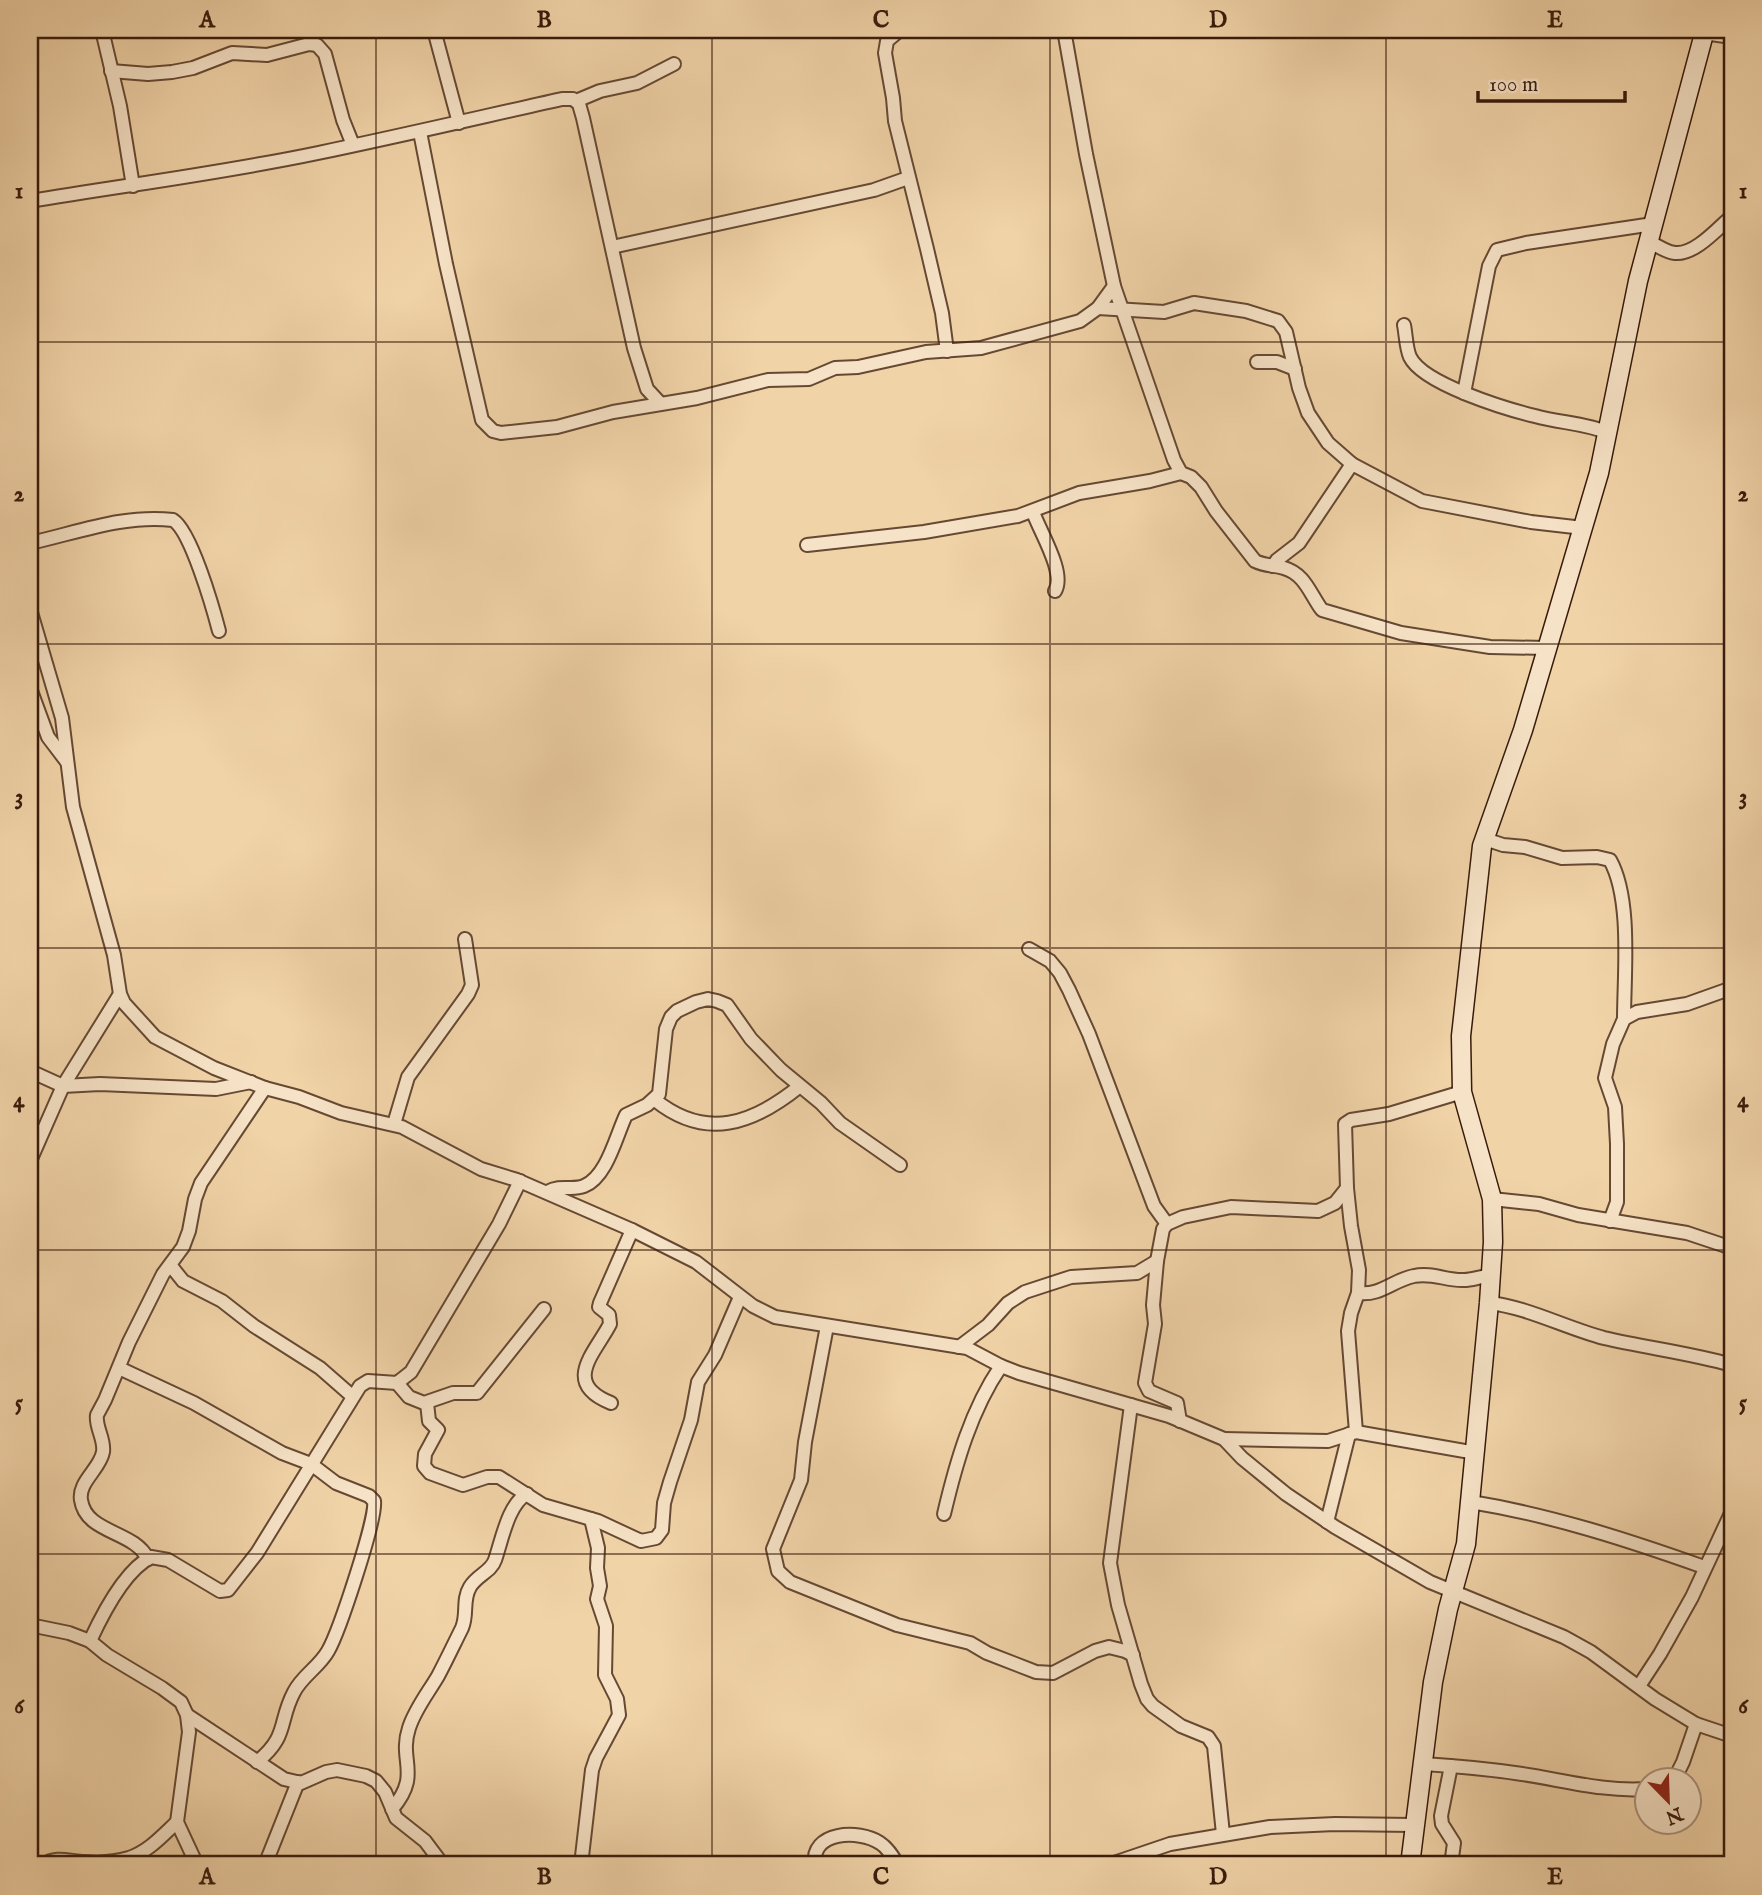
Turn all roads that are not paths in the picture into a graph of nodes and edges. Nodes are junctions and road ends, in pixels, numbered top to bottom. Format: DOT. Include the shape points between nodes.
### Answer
graph roads {
  1 [pos="102,30"];
  2 [pos="433,30"];
  3 [pos="900,30"];
  4 [pos="1064,30"];
  5 [pos="1704,31"];
  6 [pos="1732,37"];
  7 [pos="674,64"];
  8 [pos="111,71"];
  9 [pos="576,101"];
  10 [pos="459,123"];
  11 [pos="420,132"];
  12 [pos="353,145"];
  13 [pos="908,178"];
  14 [pos="133,186"];
  15 [pos="30,191"];
  16 [pos="54,197"];
  17 [pos="30,201"];
  18 [pos="1732,216"];
  19 [pos="1651,232"];
  20 [pos="611,247"];
  21 [pos="1114,286"];
  22 [pos="1098,308"];
  23 [pos="1123,310"];
  24 [pos="1404,325"];
  25 [pos="947,351"];
  26 [pos="1257,362"];
  27 [pos="1295,369"];
  28 [pos="1464,393"];
  29 [pos="660,402"];
  30 [pos="1609,433"];
  31 [pos="1353,464"];
  32 [pos="1181,473"];
  33 [pos="1033,512"];
  34 [pos="1583,528"];
  35 [pos="30,544"];
  36 [pos="807,545"];
  37 [pos="1273,566"];
  38 [pos="1055,591"];
  39 [pos="30,609"];
  40 [pos="219,631"];
  41 [pos="1546,648"];
  42 [pos="30,688"];
  43 [pos="68,762"];
  44 [pos="1485,839"];
  45 [pos="465,939"];
  46 [pos="1029,949"];
  47 [pos="1732,988"];
  48 [pos="120,994"];
  49 [pos="1624,1020"];
  50 [pos="30,1071"];
  51 [pos="251,1082"];
  52 [pos="63,1086"];
  53 [pos="800,1086"];
  54 [pos="265,1088"];
  55 [pos="1462,1092"];
  56 [pos="655,1100"];
  57 [pos="394,1124"];
  58 [pos="30,1161"];
  59 [pos="900,1165"];
  60 [pos="520,1181"];
  61 [pos="1347,1188"];
  62 [pos="547,1192"];
  63 [pos="1492,1199"];
  64 [pos="1610,1221"];
  65 [pos="1167,1224"];
  66 [pos="632,1230"];
  67 [pos="1732,1248"];
  68 [pos="1157,1261"];
  69 [pos="171,1266"];
  70 [pos="1491,1276"];
  71 [pos="1358,1293"];
  72 [pos="740,1297"];
  73 [pos="1489,1303"];
  74 [pos="544,1309"];
  75 [pos="827,1326"];
  76 [pos="959,1347"];
  77 [pos="1732,1365"];
  78 [pos="1001,1366"];
  79 [pos="119,1368"];
  80 [pos="397,1383"];
  81 [pos="352,1396"];
  82 [pos="427,1403"];
  83 [pos="611,1403"];
  84 [pos="1131,1405"];
  85 [pos="1180,1421"];
  86 [pos="1353,1433"];
  87 [pos="1224,1439"];
  88 [pos="1476,1453"];
  89 [pos="311,1464"];
  90 [pos="527,1494"];
  91 [pos="1471,1502"];
  92 [pos="944,1514"];
  93 [pos="591,1519"];
  94 [pos="1730,1519"];
  95 [pos="1327,1522"];
  96 [pos="148,1559"];
  97 [pos="1704,1567"];
  98 [pos="1454,1593"];
  99 [pos="30,1625"];
  100 [pos="90,1641"];
  101 [pos="1133,1655"];
  102 [pos="1639,1686"];
  103 [pos="187,1715"];
  104 [pos="1696,1724"];
  105 [pos="1732,1736"];
  106 [pos="257,1762"];
  107 [pos="1424,1763"];
  108 [pos="1451,1766"];
  109 [pos="1682,1766"];
  110 [pos="298,1783"];
  111 [pos="1632,1790"];
  112 [pos="392,1809"];
  113 [pos="177,1822"];
  114 [pos="1414,1825"];
  115 [pos="1223,1834"];
  116 [pos="125,1862"];
  117 [pos="43,1865"];
  118 [pos="197,1865"];
  119 [pos="265,1865"];
  120 [pos="443,1865"];
  121 [pos="581,1865"];
  122 [pos="816,1865"];
  123 [pos="898,1865"];
  124 [pos="1108,1865"];
  125 [pos="1410,1865"];
  126 [pos="1451,1865"];
  1 -- 8 [label="street"];
  2 -- 10 [label="street"];
  3 -- 13 [label="street" via="887,41 886,53"];
  4 -- 21 [label="street"];
  5 -- 6 [label="street"];
  5 -- 19 [label="main road"];
  7 -- 9 [label="street" via="637,83"];
  8 -- 12 [label="street" via="172,72 232,53 257,56 317,45 326,54"];
  8 -- 14 [label="street"];
  9 -- 10 [label="street" via="562,99"];
  9 -- 20 [label="street"];
  10 -- 11 [label="street"];
  11 -- 12 [label="street"];
  11 -- 29 [label="street" via="465,352 486,426 501,433 557,427"];
  12 -- 14 [label="street"];
  13 -- 20 [label="street" via="874,190"];
  13 -- 25 [label="street"];
  14 -- 16 [label="street"];
  15 -- 16 [label="street"];
  16 -- 17 [label="street"];
  18 -- 19 [label="street" via="1699,244 1678,254 1666,251"];
  19 -- 28 [label="street" via="1526,243 1497,250 1489,266"];
  19 -- 30 [label="main road"];
  20 -- 29 [label="street" via="634,348 647,389"];
  21 -- 22 [label="street"];
  21 -- 23 [label="street"];
  22 -- 23 [label="street"];
  22 -- 25 [label="street" via="1058,329 981,348"];
  23 -- 27 [label="street" via="1164,312 1194,303 1262,315 1283,327"];
  23 -- 32 [label="street"];
  24 -- 28 [label="street" via="1414,363"];
  25 -- 29 [label="street"];
  26 -- 27 [label="street" via="1277,362"];
  27 -- 31 [label="street" via="1313,421 1328,443"];
  28 -- 30 [label="street" via="1519,412"];
  30 -- 34 [label="main road"];
  31 -- 34 [label="street" via="1422,501"];
  31 -- 37 [label="street" via="1299,543"];
  32 -- 33 [label="street" via="1079,493"];
  32 -- 37 [label="street" via="1201,487 1255,561"];
  33 -- 36 [label="street" via="924,532"];
  33 -- 38 [label="street" via="1055,565"];
  34 -- 41 [label="main road"];
  35 -- 40 [label="street" via="89,528 173,520 182,529 206,585"];
  37 -- 41 [label="street" via="1298,575 1322,610 1332,614 1401,633 1490,647"];
  39 -- 43 [label="street" via="62,719"];
  41 -- 44 [label="main road"];
  42 -- 43 [label="street" via="48,737"];
  43 -- 48 [label="street" via="73,807 114,955"];
  44 -- 49 [label="street" via="1562,858 1610,860 1622,910"];
  44 -- 55 [label="main road" via="1461,1036"];
  45 -- 57 [label="street" via="468,994 408,1077"];
  46 -- 65 [label="street" via="1060,972 1089,1034 1154,1206"];
  47 -- 49 [label="street" via="1687,1004 1637,1012"];
  48 -- 51 [label="street" via="164,1044"];
  48 -- 52 [label="street"];
  49 -- 64 [label="street" via="1605,1078 1615,1107 1617,1144 1617,1202"];
  50 -- 52 [label="street"];
  51 -- 52 [label="street" via="216,1089"];
  51 -- 54 [label="street"];
  52 -- 58 [label="street"];
  53 -- 56 [label="street" via="779,1103 722,1125 677,1116"];
  53 -- 56 [label="street" via="763,1052 727,1005 708,999 671,1017 662,1083"];
  53 -- 59 [label="street" via="840,1123"];
  54 -- 57 [label="street" via="341,1113"];
  54 -- 69 [label="street" via="201,1183 186,1239"];
  55 -- 61 [label="street" via="1345,1125"];
  55 -- 63 [label="main road"];
  56 -- 62 [label="street" via="625,1115 594,1180 581,1187"];
  57 -- 60 [label="street" via="481,1169"];
  60 -- 62 [label="street"];
  60 -- 80 [label="street" via="411,1372"];
  61 -- 65 [label="street" via="1335,1203 1318,1211 1231,1207"];
  61 -- 71 [label="street"];
  62 -- 66 [label="street"];
  63 -- 64 [label="street" via="1539,1204"];
  63 -- 70 [label="main road"];
  64 -- 67 [label="street" via="1687,1233"];
  65 -- 68 [label="street"];
  66 -- 72 [label="street" via="696,1262"];
  66 -- 83 [label="street" via="599,1307 609,1315 610,1324 584,1368 593,1394"];
  68 -- 76 [label="street" via="1137,1272 1071,1277 1025,1292"];
  68 -- 85 [label="street" via="1155,1324 1145,1383 1149,1391 1177,1403"];
  69 -- 79 [label="street"];
  69 -- 81 [label="street" via="189,1285 222,1301 311,1361"];
  70 -- 71 [label="street" via="1463,1280 1420,1275 1380,1292"];
  70 -- 73 [label="main road"];
  71 -- 86 [label="street" via="1348,1331"];
  72 -- 75 [label="street" via="775,1317"];
  72 -- 93 [label="street" via="698,1382 659,1535 641,1541"];
  73 -- 77 [label="street" via="1510,1305 1604,1338"];
  73 -- 88 [label="main road"];
  74 -- 82 [label="street" via="480,1391 453,1393"];
  75 -- 76 [label="street"];
  75 -- 101 [label="street" via="801,1480 773,1549 778,1571 790,1582 897,1625 970,1643 1036,1672 1053,1673 1109,1647"];
  76 -- 78 [label="street"];
  78 -- 84 [label="street"];
  78 -- 92 [label="street" via="975,1413"];
  79 -- 89 [label="street"];
  79 -- 96 [label="street" via="97,1415 103,1452 81,1500 94,1521 137,1544"];
  80 -- 81 [label="street" via="365,1382"];
  80 -- 82 [label="street" via="408,1397"];
  81 -- 89 [label="street"];
  82 -- 90 [label="street" via="430,1423 438,1430 425,1454 428,1472 463,1485 499,1477"];
  84 -- 85 [label="street"];
  84 -- 101 [label="street" via="1110,1563"];
  85 -- 87 [label="street"];
  86 -- 87 [label="street" via="1328,1441"];
  86 -- 88 [label="street"];
  86 -- 95 [label="street"];
  87 -- 95 [label="street" via="1286,1494"];
  88 -- 91 [label="main road"];
  89 -- 96 [label="street" via="257,1553 228,1590 215,1589 168,1560"];
  89 -- 106 [label="street" via="336,1483 372,1498 375,1510 329,1649 294,1692 277,1740"];
  90 -- 93 [label="street" via="542,1505"];
  90 -- 112 [label="street" via="515,1504 492,1566 468,1589 463,1627 410,1724 407,1788"];
  91 -- 97 [label="street" via="1622,1538"];
  91 -- 98 [label="main road"];
  93 -- 121 [label="street" via="598,1548 598,1601 606,1626 605,1675 619,1715 592,1770"];
  94 -- 97 [label="street"];
  95 -- 98 [label="street"];
  96 -- 100 [label="street" via="133,1571"];
  97 -- 102 [label="street" via="1667,1643"];
  98 -- 102 [label="street" via="1564,1637"];
  98 -- 107 [label="main road" via="1435,1671"];
  99 -- 100 [label="street"];
  100 -- 103 [label="street" via="171,1694"];
  101 -- 115 [label="street" via="1153,1706 1181,1726 1208,1737 1214,1746"];
  102 -- 104 [label="street"];
  103 -- 106 [label="street"];
  103 -- 113 [label="street" via="189,1732"];
  104 -- 105 [label="street"];
  104 -- 109 [label="street"];
  106 -- 110 [label="street"];
  107 -- 108 [label="street"];
  107 -- 114 [label="main road"];
  108 -- 111 [label="street"];
  108 -- 126 [label="street" via="1441,1816 1454,1843"];
  110 -- 112 [label="street" via="332,1771 362,1774 376,1782"];
  110 -- 119 [label="street"];
  112 -- 120 [label="street"];
  113 -- 116 [label="street" via="146,1851"];
  113 -- 118 [label="street"];
  114 -- 115 [label="street" via="1270,1827"];
  114 -- 125 [label="main road"];
  115 -- 124 [label="street" via="1170,1844"];
  116 -- 117 [label="street" via="57,1859"];
  122 -- 123 [label="street" via="817,1848 845,1835 882,1844"];
}
